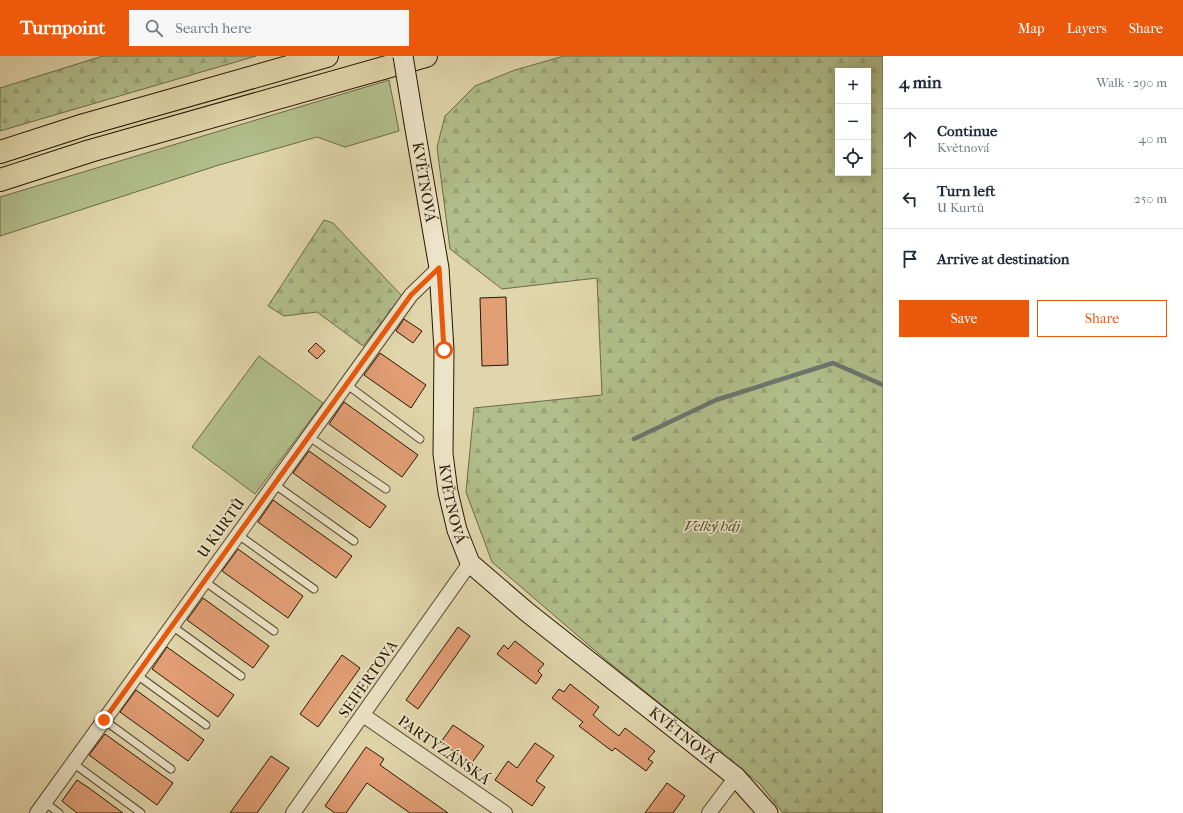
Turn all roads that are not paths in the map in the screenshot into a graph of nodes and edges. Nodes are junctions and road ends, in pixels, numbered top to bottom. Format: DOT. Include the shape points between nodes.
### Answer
graph roads {
  1 [pos="327,56"];
  2 [pos="403,56"];
  3 [pos="426,56"];
  4 [pos="0,152"];
  5 [pos="0,180"];
  6 [pos="439,268"];
  7 [pos="346,384"];
  8 [pos="308,436"];
  9 [pos="420,439"];
  10 [pos="274,484"];
  11 [pos="386,489"];
  12 [pos="237,534"];
  13 [pos="354,540"];
  14 [pos="470,563"];
  15 [pos="204,581"];
  16 [pos="314,588"];
  17 [pos="172,626"];
  18 [pos="274,631"];
  19 [pos="137,675"];
  20 [pos="241,676"];
  21 [pos="364,715"];
  22 [pos="104,720"];
  23 [pos="206,725"];
  24 [pos="73,763"];
  25 [pos="171,769"];
  26 [pos="736,777"];
  27 [pos="40,808"];
  28 [pos="500,812"];
  29 [pos="59,813"];
  30 [pos="141,813"];
  31 [pos="293,813"];
  32 [pos="709,813"];
  33 [pos="768,813"];
  1 -- 4 [label="highway" via="84,125"];
  2 -- 6 [label="street, KVĚTNOVÁ, bridge"];
  3 -- 5 [label="highway" via="90,151"];
  6 -- 7 [label="street, U KURTŮ" via="411,295"];
  6 -- 14 [label="street, KVĚTNOVÁ" via="444,350 443,454 456,530"];
  7 -- 8 [label="street, U KURTŮ"];
  7 -- 9 [label="lane"];
  8 -- 10 [label="street, U KURTŮ"];
  8 -- 11 [label="lane"];
  10 -- 12 [label="street, U KURTŮ"];
  10 -- 13 [label="lane"];
  12 -- 15 [label="street, U KURTŮ"];
  12 -- 16 [label="lane"];
  14 -- 21 [label="street, SEIFERTOVA"];
  14 -- 26 [label="street, KVĚTNOVÁ" via="527,612"];
  15 -- 17 [label="street, U KURTŮ"];
  15 -- 18 [label="lane"];
  17 -- 19 [label="street, U KURTŮ"];
  17 -- 20 [label="lane"];
  19 -- 22 [label="street, U KURTŮ"];
  19 -- 23 [label="lane"];
  21 -- 28 [label="street, PARTYZÁNSKÁ"];
  21 -- 31 [label="street, SEIFERTOVA"];
  22 -- 24 [label="street, U KURTŮ"];
  22 -- 25 [label="lane"];
  24 -- 27 [label="street, U KURTŮ"];
  24 -- 30 [label="lane"];
  26 -- 32 [label="street"];
  26 -- 33 [label="street, KVĚTNOVÁ"];
  27 -- 29 [label="lane"];
}
